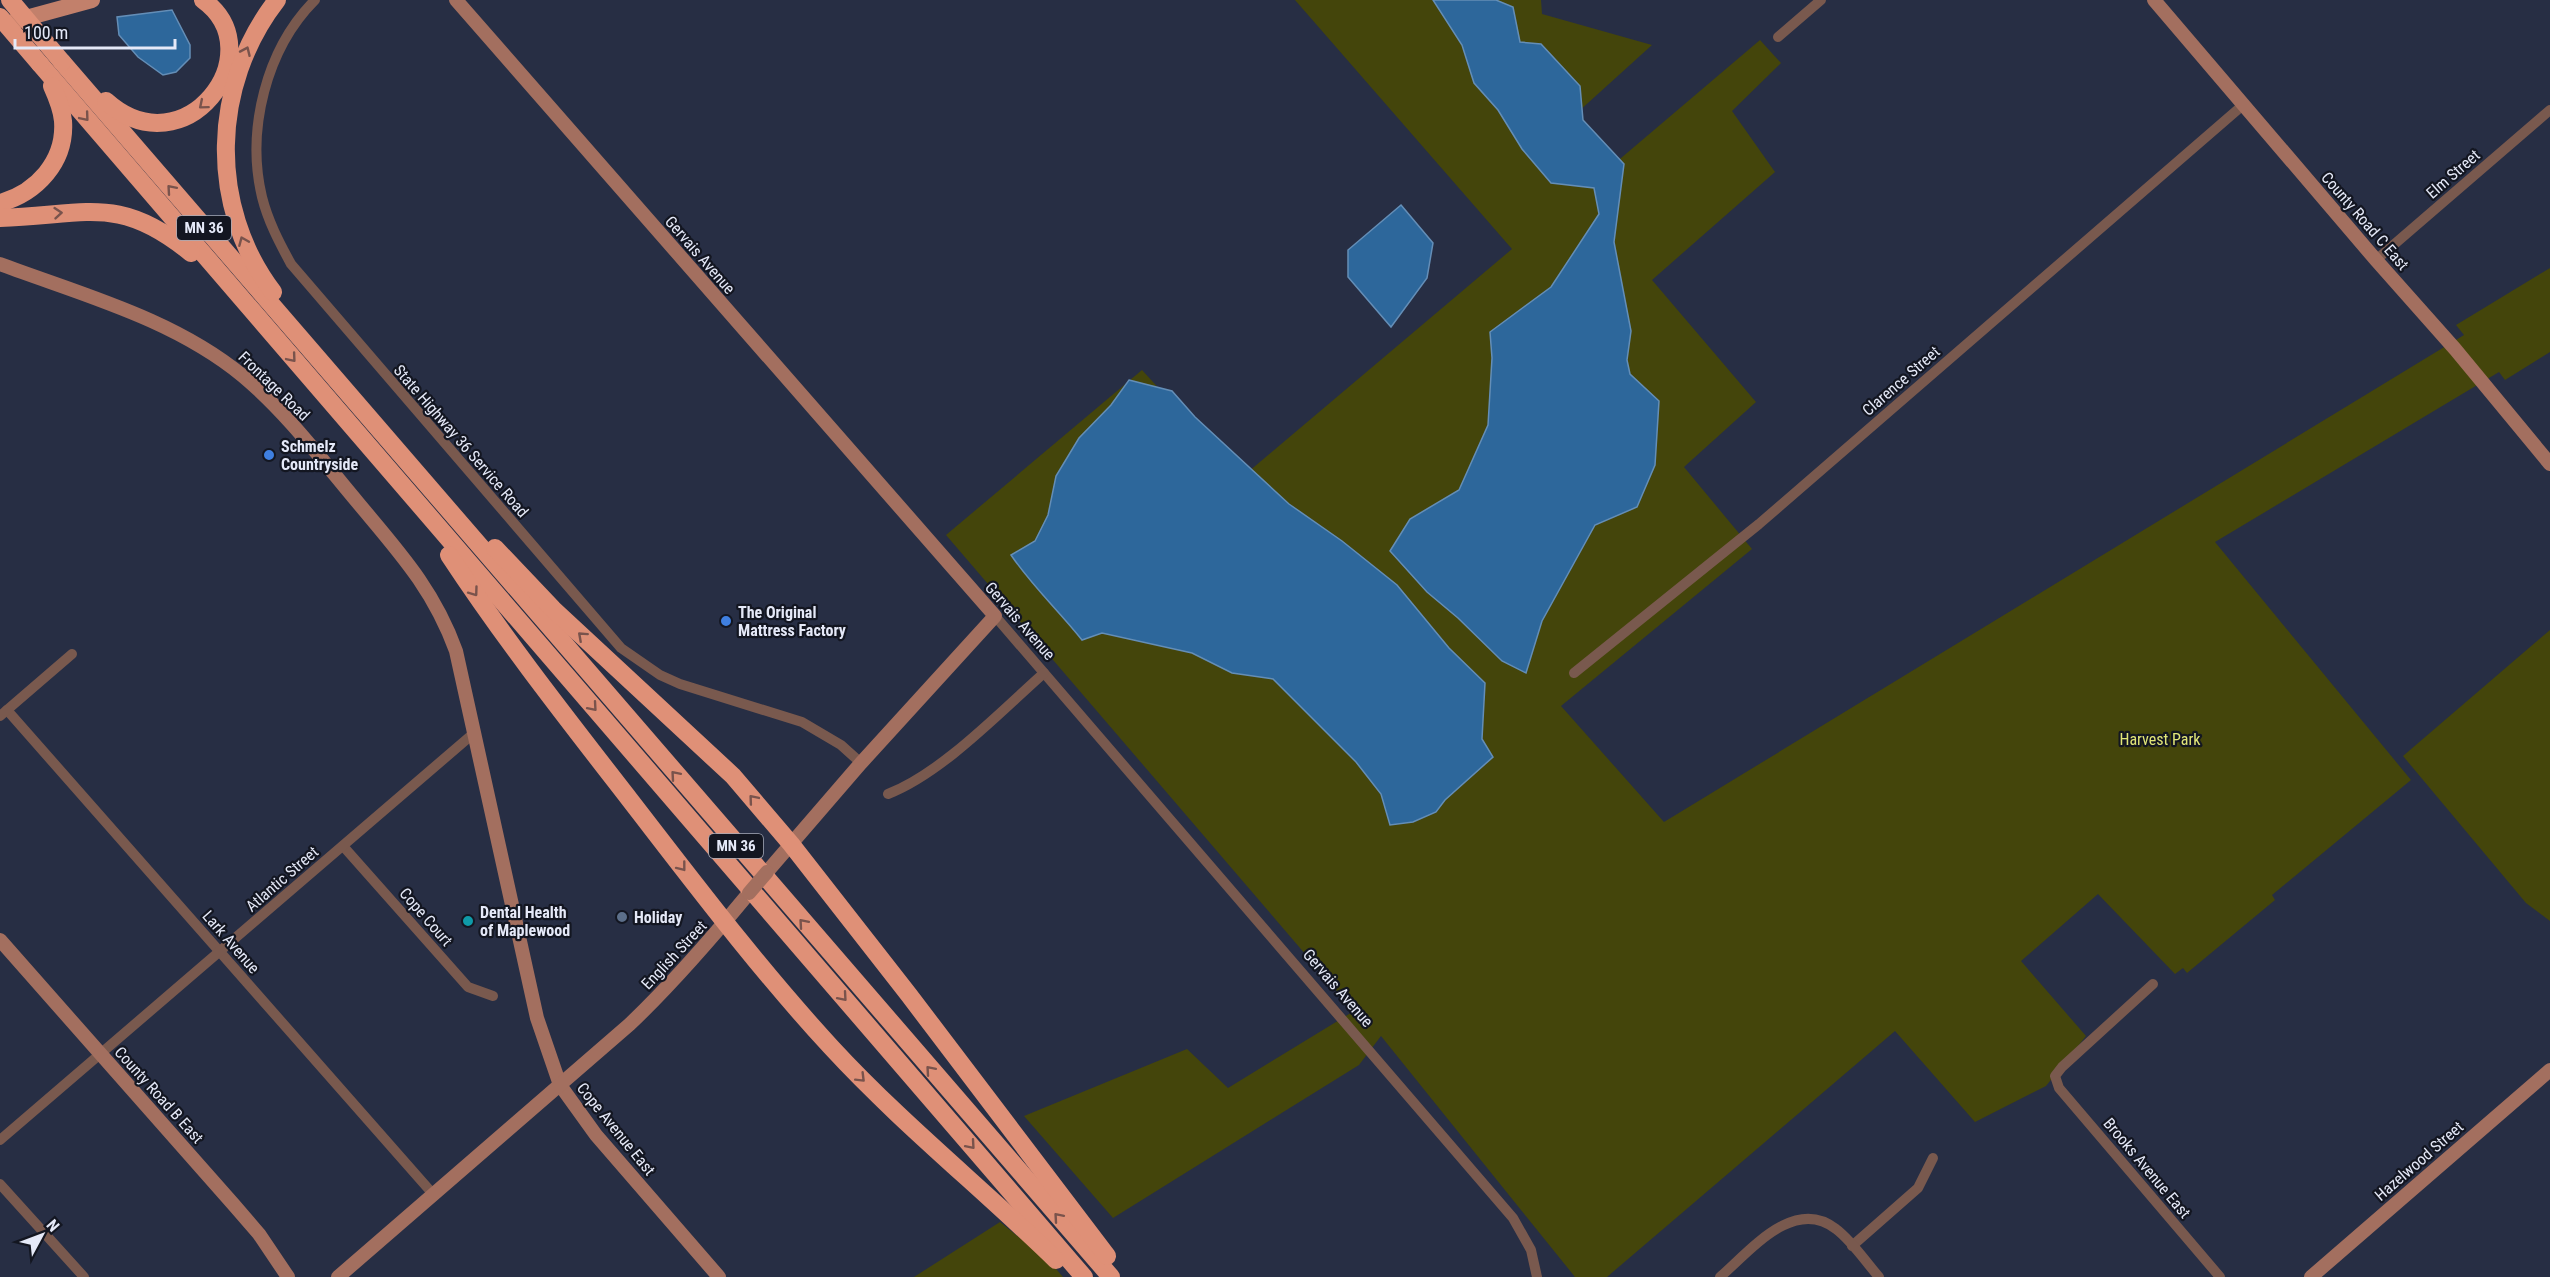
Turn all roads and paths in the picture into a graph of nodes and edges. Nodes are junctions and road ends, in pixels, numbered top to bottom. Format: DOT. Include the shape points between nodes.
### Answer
graph roads {
  1 [pos="10,0"];
  2 [pos="92,0"];
  3 [pos="203,0"];
  4 [pos="277,0"];
  5 [pos="315,0"];
  6 [pos="456,0"];
  7 [pos="1821,0"];
  8 [pos="2154,0"];
  9 [pos="0,17"];
  10 [pos="0,26"];
  11 [pos="1779,37"];
  12 [pos="50,66"];
  13 [pos="2244,105"];
  14 [pos="2550,110"];
  15 [pos="0,203"];
  16 [pos="0,218"];
  17 [pos="2376,260"];
  18 [pos="0,264"];
  19 [pos="254,313"];
  20 [pos="346,393"];
  21 [pos="363,413"];
  22 [pos="2547,456"];
  23 [pos="406,491"];
  24 [pos="995,616"];
  25 [pos="72,654"];
  26 [pos="1044,673"];
  27 [pos="1574,673"];
  28 [pos="4,713"];
  29 [pos="474,734"];
  30 [pos="861,763"];
  31 [pos="888,794"];
  32 [pos="791,843"];
  33 [pos="343,846"];
  34 [pos="731,916"];
  35 [pos="0,939"];
  36 [pos="220,953"];
  37 [pos="2153,984"];
  38 [pos="494,996"];
  39 [pos="101,1054"];
  40 [pos="2550,1070"];
  41 [pos="560,1085"];
  42 [pos="0,1140"];
  43 [pos="1933,1158"];
  44 [pos="0,1184"];
  45 [pos="433,1194"];
  46 [pos="1852,1246"];
  47 [pos="84,1277"];
  48 [pos="288,1277"];
  49 [pos="338,1277"];
  50 [pos="719,1277"];
  51 [pos="1072,1277"];
  52 [pos="1084,1277"];
  53 [pos="1111,1277"];
  54 [pos="1122,1277"];
  55 [pos="1538,1277"];
  56 [pos="1720,1277"];
  57 [pos="1879,1277"];
  58 [pos="2220,1277"];
  59 [pos="2311,1277"];
  1 -- 12 [label="highway, MN 36, bridge"];
  2 -- 10 [label="main road"];
  3 -- 12 [label="highway, one-way" via="220,20 228,58 223,79 213,96 190,115 163,123 124,115"];
  20 -- 4 [label="highway, one-way" via="261,276 242,238 228,189 225,138 238,70 260,24"];
  5 -- 30 [label="street, State Highway 36 Service Road" via="279,52 259,119 257,161 262,198 276,238 291,264 621,648 680,684 802,722 841,745"];
  6 -- 24 [label="street, Gervais Avenue"];
  7 -- 11 [label="street"];
  8 -- 13 [label="street, County Road C East"];
  9 -- 12 [label="highway, MN 36, bridge"];
  12 -- 15 [label="highway" via="63,121 56,155 38,185"];
  12 -- 19 [label="highway, MN 36, one-way"];
  20 -- 12 [label="highway, MN 36, one-way"];
  13 -- 17 [label="street, County Road C East"];
  13 -- 27 [label="street, Clarence Street" via="1759,524"];
  14 -- 17 [label="street, Elm Street"];
  16 -- 19 [label="highway, one-way" via="90,210 138,220 174,240"];
  17 -- 22 [label="street, County Road C East"];
  18 -- 29 [label="street, Frontage Road" via="177,333 220,359 269,400 423,583 456,651"];
  19 -- 23 [label="highway, MN 36, one-way"];
  20 -- 21 [label="highway, MN 36"];
  32 -- 21 [label="highway, one-way" via="721,763 553,609"];
  53 -- 21 [label="highway, MN 36, one-way"];
  23 -- 34 [label="highway, one-way" via="479,599 587,744"];
  23 -- 52 [label="highway, MN 36, one-way"];
  24 -- 26 [label="street, Gervais Avenue"];
  24 -- 30 [label="street, English Street"];
  25 -- 28 [label="street"];
  26 -- 31 [label="street" via="954,752 905,787"];
  26 -- 55 [label="street, Gervais Avenue" via="1513,1218 1531,1250"];
  28 -- 36 [label="street, Lark Avenue"];
  29 -- 33 [label="street, Atlantic Street"];
  29 -- 41 [label="street, Cope Avenue East" via="537,1018"];
  30 -- 32 [label="street, English Street"];
  32 -- 34 [label="street, English Street, bridge"];
  32 -- 54 [label="highway"];
  33 -- 36 [label="street, Atlantic Street"];
  33 -- 38 [label="street, Cope Court" via="468,987"];
  34 -- 41 [label="street, English Street" via="655,1000"];
  34 -- 51 [label="highway, one-way" via="805,1018 863,1080"];
  35 -- 39 [label="street, County Road B East"];
  36 -- 39 [label="street, Atlantic Street"];
  36 -- 45 [label="street, Lark Avenue"];
  37 -- 58 [label="street, Brooks Avenue East" via="2055,1076 2059,1088"];
  39 -- 42 [label="street, Atlantic Street"];
  39 -- 48 [label="street, County Road B East" via="259,1234"];
  40 -- 59 [label="street, Hazelwood Street"];
  41 -- 45 [label="street, English Street"];
  41 -- 50 [label="street, Cope Avenue East" via="591,1128"];
  43 -- 46 [label="street" via="1918,1188"];
  44 -- 47 [label="street"];
  45 -- 49 [label="street, English Street"];
  46 -- 56 [label="street" via="1830,1225 1808,1218 1796,1219 1775,1229"];
  46 -- 57 [label="street"];
}
